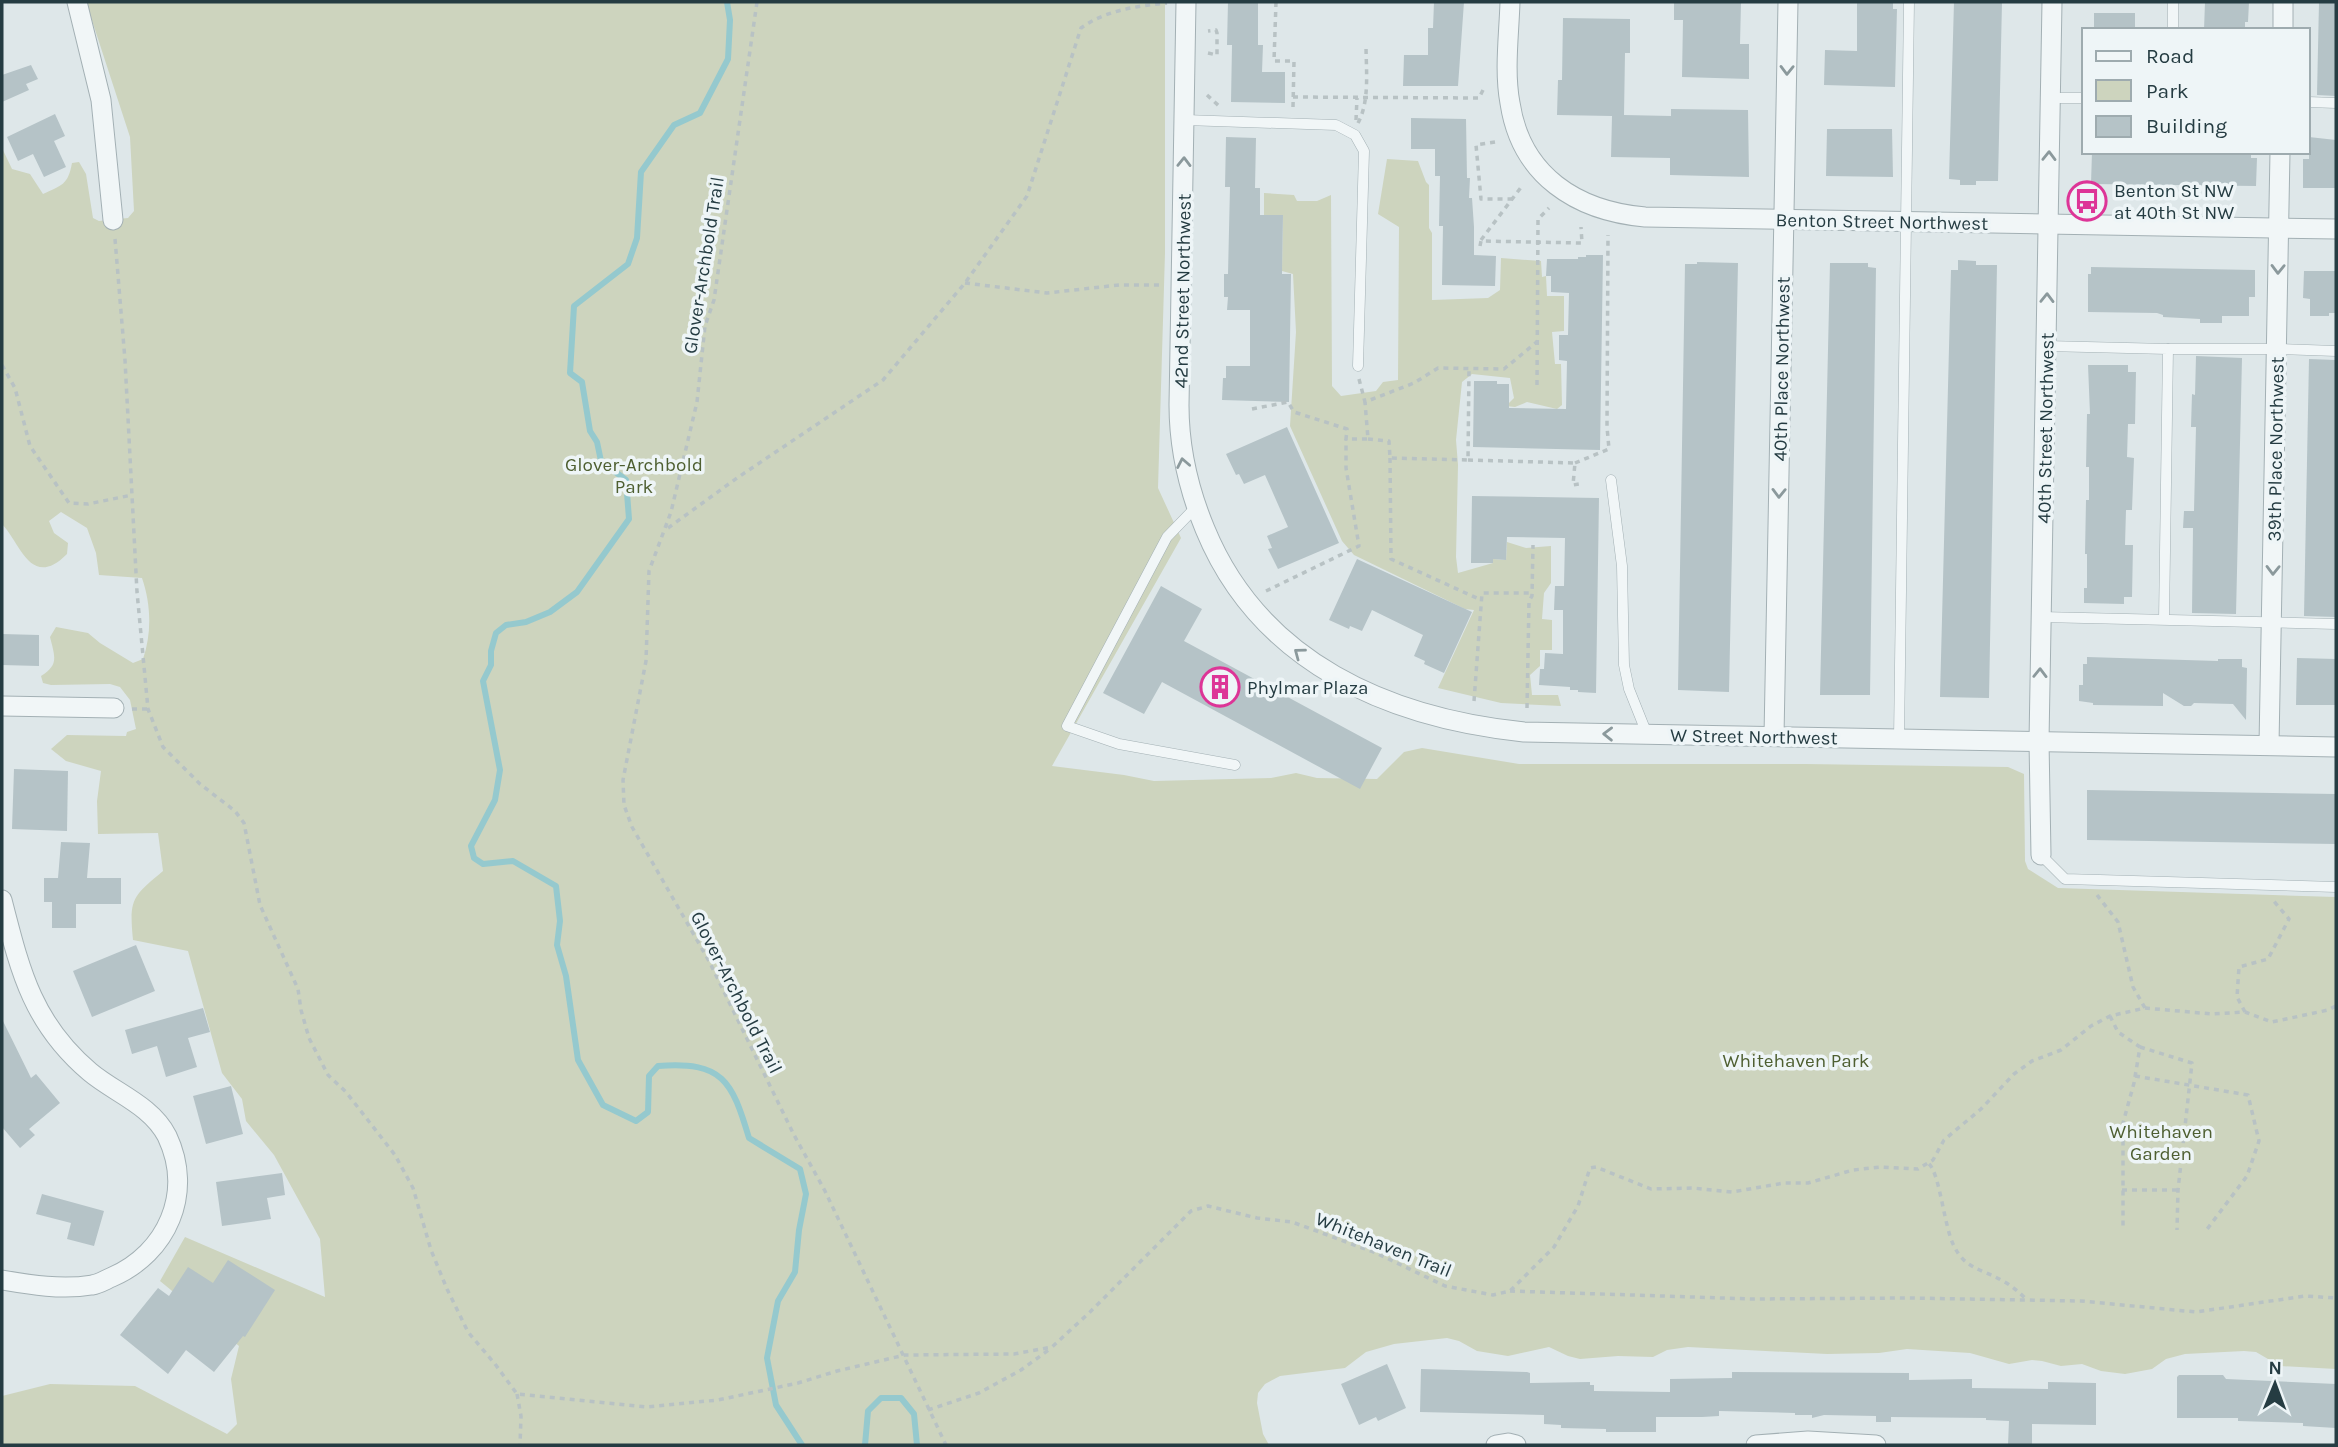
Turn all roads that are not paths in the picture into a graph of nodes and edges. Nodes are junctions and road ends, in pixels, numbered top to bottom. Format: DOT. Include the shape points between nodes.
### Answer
graph roads {
  1 [pos="77,2"];
  2 [pos="1186,2"];
  3 [pos="1510,2"];
  4 [pos="1788,2"];
  5 [pos="1909,2"];
  6 [pos="2052,2"];
  7 [pos="2173,2"];
  8 [pos="2283,2"];
  9 [pos="2173,28"];
  10 [pos="2283,28"];
  11 [pos="2050,97"];
  12 [pos="2082,98"];
  13 [pos="2310,102"];
  14 [pos="2336,103"];
  15 [pos="1185,120"];
  16 [pos="2280,154"];
  17 [pos="113,220"];
  18 [pos="1784,220"];
  19 [pos="1905,222"];
  20 [pos="2048,224"];
  21 [pos="2279,229"];
  22 [pos="2336,229"];
  23 [pos="2046,346"];
  24 [pos="2168,349"];
  25 [pos="2277,349"];
  26 [pos="2336,351"];
  27 [pos="1358,366"];
  28 [pos="1611,480"];
  29 [pos="1196,507"];
  30 [pos="1226,572"];
  31 [pos="2041,617"];
  32 [pos="2164,619"];
  33 [pos="2272,624"];
  34 [pos="2336,624"];
  35 [pos="2,706"];
  36 [pos="114,708"];
  37 [pos="1647,735"];
  38 [pos="1774,736"];
  39 [pos="1899,739"];
  40 [pos="2039,741"];
  41 [pos="2269,746"];
  42 [pos="2336,747"];
  43 [pos="1235,765"];
  44 [pos="2041,855"];
  45 [pos="2336,887"];
  46 [pos="2,900"];
  47 [pos="2,1280"];
  48 [pos="1496,1445"];
  49 [pos="1516,1445"];
  50 [pos="1756,1445"];
  51 [pos="1876,1445"];
  1 -- 17 [label="street" via="101,100"];
  2 -- 15 [label="street, 42nd Street Northwest"];
  3 -- 18 [label="street, Benton Street Northwest" via="1508,79 1514,121 1531,157 1561,189 1586,205 1611,213"];
  4 -- 18 [label="street, 40th Place Northwest, one-way"];
  5 -- 19 [label="lane"];
  6 -- 11 [label="street, 40th Street Northwest"];
  7 -- 9 [label="lane"];
  8 -- 10 [label="street"];
  11 -- 12 [label="lane"];
  20 -- 11 [label="street, 40th Street Northwest, one-way"];
  13 -- 14 [label="lane"];
  15 -- 27 [label="lane" via="1336,125 1351,133 1364,151"];
  29 -- 15 [label="street, 42nd Street Northwest, one-way" via="1180,440"];
  16 -- 21 [label="street, 39th Place Northwest"];
  18 -- 19 [label="street, Benton Street Northwest"];
  18 -- 38 [label="street, 40th Place Northwest, one-way"];
  19 -- 20 [label="street, Benton Street Northwest"];
  19 -- 39 [label="lane"];
  20 -- 21 [label="street, Benton Street Northwest"];
  23 -- 20 [label="street, 40th Street Northwest, one-way"];
  21 -- 22 [label="street, Benton Street Northwest"];
  21 -- 25 [label="street, 39th Place Northwest, one-way"];
  23 -- 24 [label="lane"];
  23 -- 31 [label="street, 40th Street Northwest"];
  24 -- 25 [label="lane"];
  24 -- 32 [label="lane"];
  25 -- 26 [label="lane"];
  25 -- 33 [label="street, 39th Place Northwest, one-way"];
  28 -- 37 [label="lane" via="1622,566 1624,665"];
  29 -- 30 [label="street, 42nd Street Northwest"];
  29 -- 43 [label="lane" via="1167,537 1068,726 1119,744"];
  37 -- 30 [label="street, W Street Northwest, one-way" via="1502,730 1434,716 1377,697 1332,675 1286,643 1259,617"];
  31 -- 32 [label="lane"];
  40 -- 31 [label="street, 40th Street Northwest, one-way"];
  32 -- 33 [label="lane"];
  33 -- 34 [label="lane"];
  33 -- 41 [label="street, 39th Place Northwest"];
  35 -- 36 [label="street"];
  37 -- 38 [label="street, W Street Northwest"];
  38 -- 39 [label="street, W Street Northwest"];
  39 -- 40 [label="street, W Street Northwest"];
  40 -- 41 [label="street, W Street Northwest"];
  40 -- 44 [label="street, 40th Street Northwest"];
  41 -- 42 [label="street, W Street Northwest"];
  44 -- 45 [label="lane" via="2065,879"];
  46 -- 47 [label="street" via="17,961 49,1030 90,1072 142,1107 166,1134 177,1183 167,1231 127,1271 95,1285 37,1286"];
  48 -- 49 [label="street"];
  50 -- 51 [label="street" via="1808,1441"];
}
